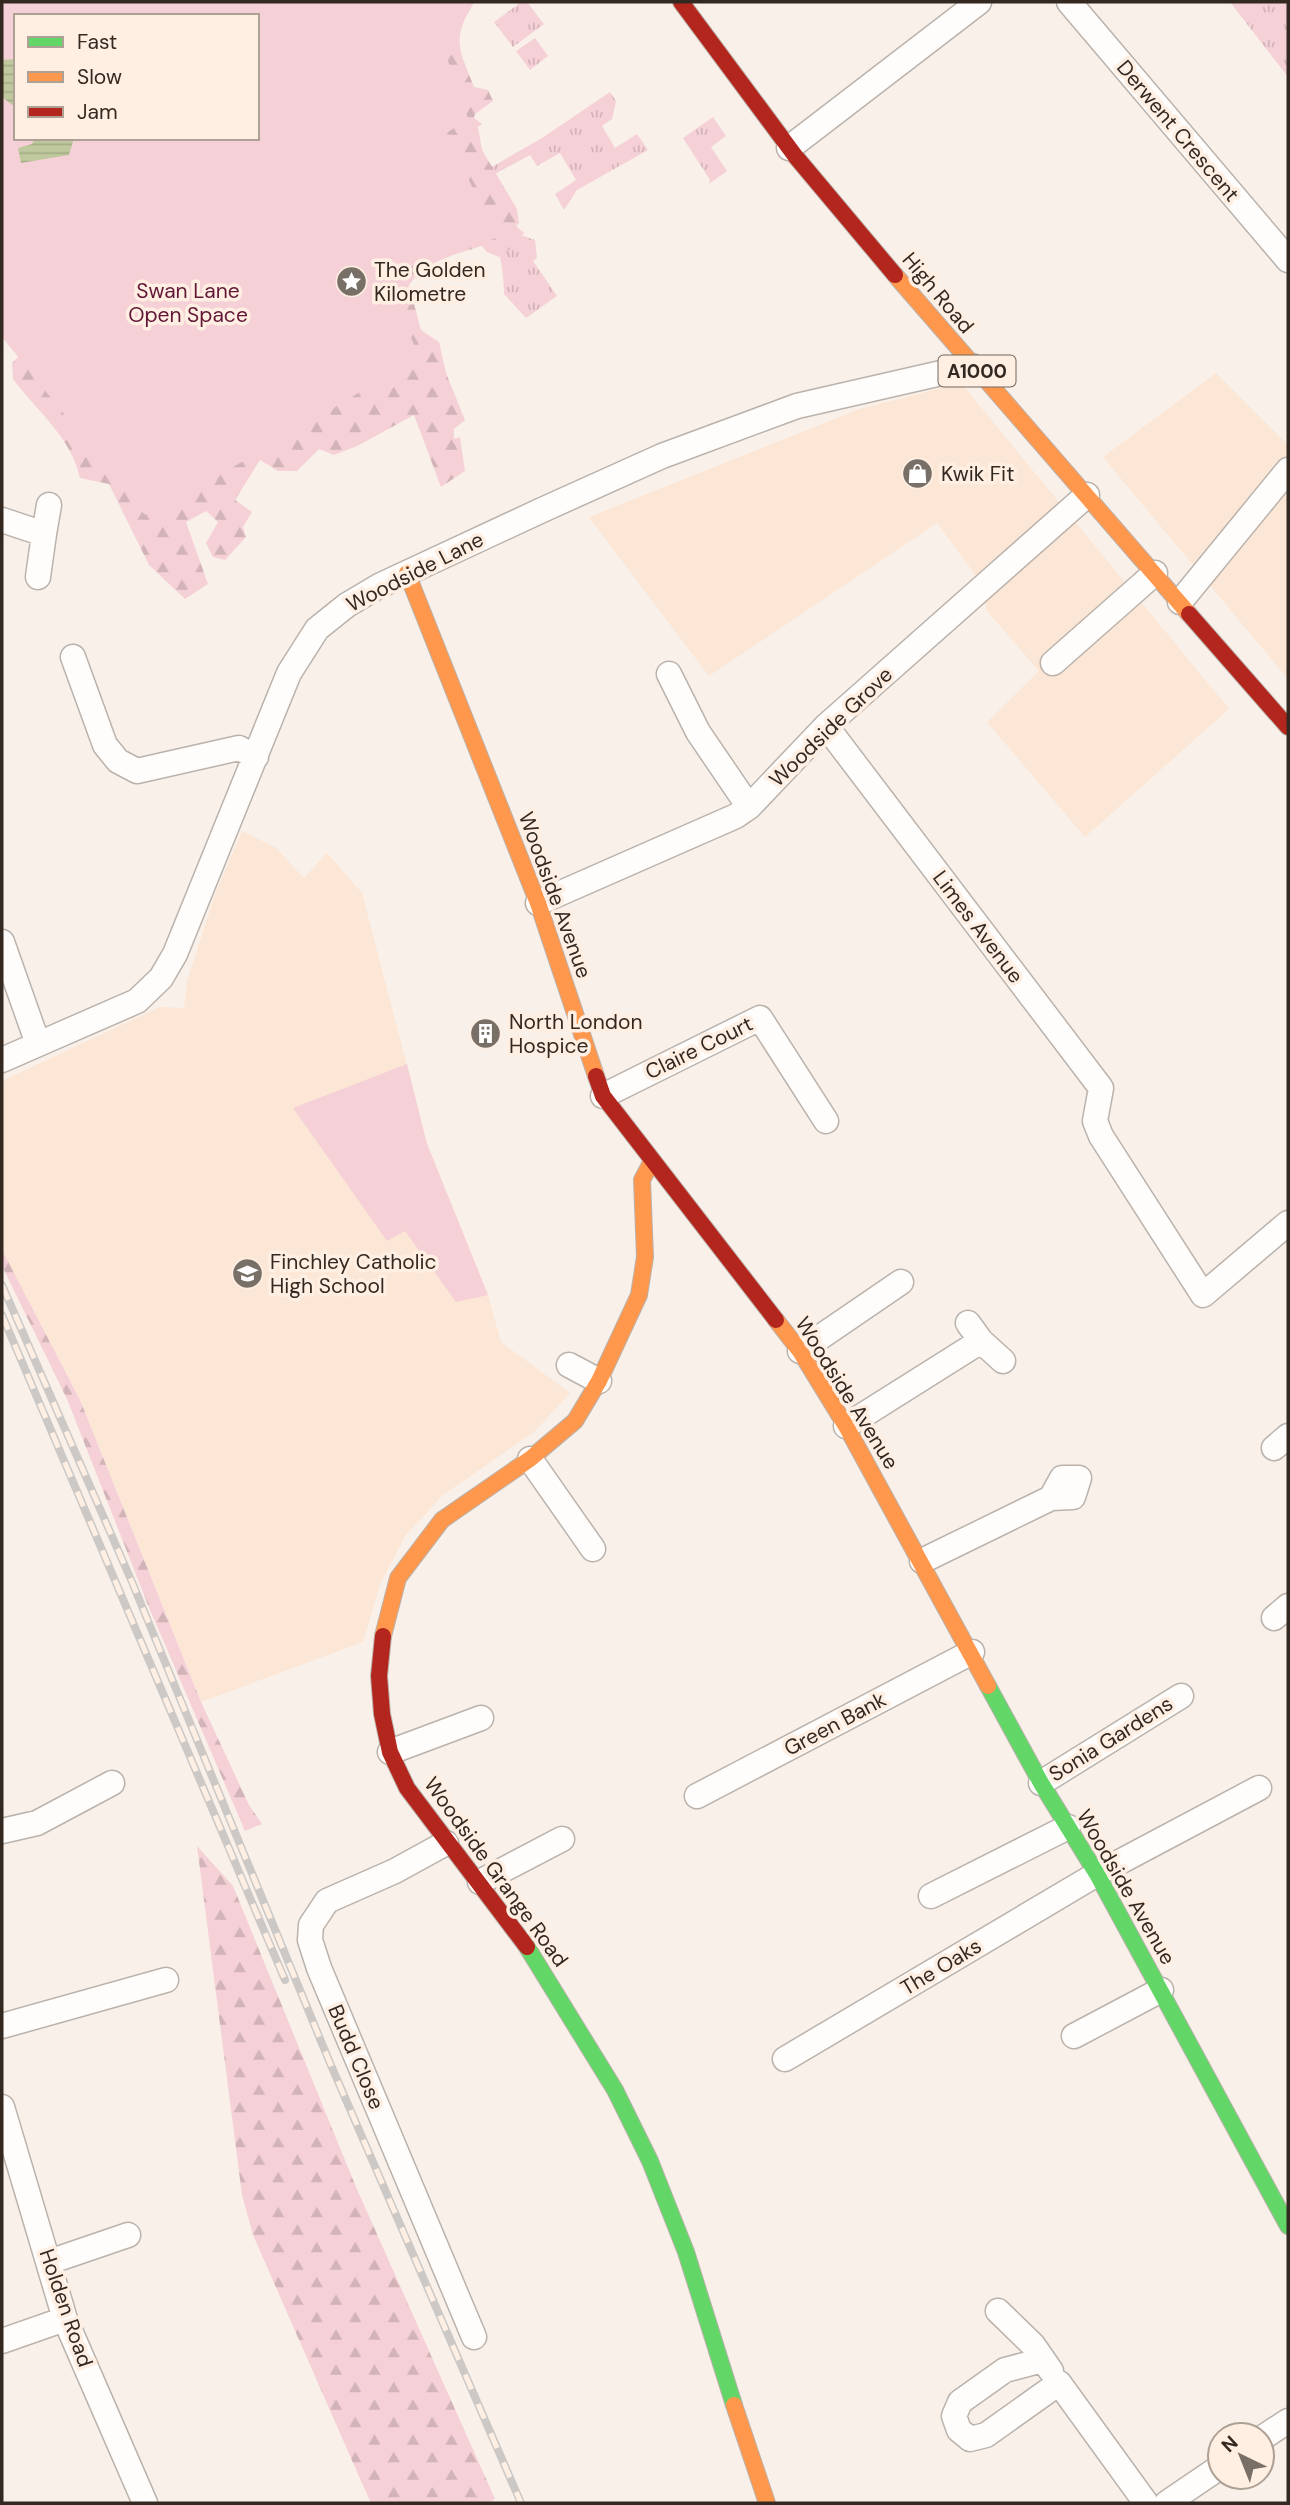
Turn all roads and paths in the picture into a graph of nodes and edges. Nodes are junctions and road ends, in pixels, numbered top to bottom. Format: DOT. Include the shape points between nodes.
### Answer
graph roads {
  1 [pos="681,2"];
  2 [pos="979,2"];
  3 [pos="1069,2"];
  4 [pos="789,148"];
  5 [pos="1288,260"];
  6 [pos="972,366"];
  7 [pos="1288,470"];
  8 [pos="1087,495"];
  9 [pos="49,505"];
  10 [pos="2,520"];
  11 [pos="44,534"];
  12 [pos="407,573"];
  13 [pos="1155,573"];
  14 [pos="38,578"];
  15 [pos="1180,602"];
  16 [pos="74,657"];
  17 [pos="1053,663"];
  18 [pos="669,674"];
  19 [pos="826,726"];
  20 [pos="1288,727"];
  21 [pos="256,757"];
  22 [pos="749,807"];
  23 [pos="538,903"];
  24 [pos="2,942"];
  25 [pos="38,1044"];
  26 [pos="2,1060"];
  27 [pos="603,1096"];
  28 [pos="826,1121"];
  29 [pos="652,1161"];
  30 [pos="1288,1223"];
  31 [pos="901,1282"];
  32 [pos="800,1351"];
  33 [pos="1003,1361"];
  34 [pos="569,1365"];
  35 [pos="599,1381"];
  36 [pos="846,1426"];
  37 [pos="530,1459"];
  38 [pos="1051,1498"];
  39 [pos="593,1549"];
  40 [pos="922,1561"];
  41 [pos="972,1652"];
  42 [pos="1181,1696"];
  43 [pos="481,1718"];
  44 [pos="390,1752"];
  45 [pos="112,1783"];
  46 [pos="1041,1783"];
  47 [pos="1259,1788"];
  48 [pos="697,1796"];
  49 [pos="1068,1827"];
  50 [pos="2,1831"];
  51 [pos="562,1839"];
  52 [pos="446,1843"];
  53 [pos="1097,1874"];
  54 [pos="480,1882"];
  55 [pos="931,1896"];
  56 [pos="166,1980"];
  57 [pos="1161,1990"];
  58 [pos="2,2026"];
  59 [pos="1074,2036"];
  60 [pos="785,2059"];
  61 [pos="2,2108"];
  62 [pos="1288,2226"];
  63 [pos="128,2235"];
  64 [pos="49,2262"];
  65 [pos="998,2311"];
  66 [pos="65,2319"];
  67 [pos="474,2337"];
  68 [pos="2,2342"];
  69 [pos="1043,2360"];
  70 [pos="1059,2383"];
  71 [pos="1206,2477"];
  72 [pos="145,2503"];
  73 [pos="767,2503"];
  74 [pos="1146,2503"];
  75 [pos="1167,2503"];
  1 -- 4 [label="street, High Road / A1000"];
  2 -- 4 [label="street"];
  3 -- 5 [label="street, Derwent Crescent"];
  4 -- 6 [label="street, High Road / A1000"];
  6 -- 8 [label="street, High Road / A1000"];
  6 -- 12 [label="street, Woodside Lane" via="797,406 662,456"];
  7 -- 15 [label="street"];
  8 -- 13 [label="street, High Road / A1000"];
  8 -- 19 [label="street, Woodside Grove"];
  9 -- 11 [label="street"];
  10 -- 11 [label="street"];
  11 -- 14 [label="street"];
  12 -- 21 [label="street, Woodside Lane" via="347,605 317,629 289,673"];
  12 -- 23 [label="street, Woodside Avenue"];
  13 -- 15 [label="street, High Road / A1000"];
  13 -- 17 [label="street"];
  15 -- 20 [label="street, High Road / A1000"];
  16 -- 21 [label="street" via="105,745 127,766 137,771 239,748"];
  18 -- 22 [label="street" via="698,732"];
  19 -- 22 [label="street, Woodside Grove"];
  19 -- 30 [label="street, Limes Avenue" via="1101,1088 1096,1121 1101,1136 1203,1295"];
  21 -- 25 [label="street, Woodside Lane" via="162,978 137,1001"];
  22 -- 23 [label="street, Woodside Grove"];
  23 -- 27 [label="street, Woodside Avenue"];
  24 -- 25 [label="street"];
  25 -- 26 [label="street"];
  27 -- 28 [label="street, Claire Court" via="760,1018"];
  27 -- 29 [label="street, Woodside Avenue"];
  29 -- 32 [label="street, Woodside Avenue"];
  29 -- 35 [label="street, Woodside Grange Road" via="642,1180 645,1257 639,1295"];
  31 -- 32 [label="street"];
  32 -- 36 [label="street, Woodside Avenue"];
  33 -- 36 [label="street" via="975,1332"];
  34 -- 35 [label="street"];
  35 -- 37 [label="street, Woodside Grange Road" via="575,1420"];
  36 -- 40 [label="street, Woodside Avenue"];
  37 -- 39 [label="street"];
  37 -- 44 [label="street, Woodside Grange Road" via="442,1520 398,1578 386,1621 379,1676"];
  38 -- 40 [label="street"];
  40 -- 41 [label="street, Woodside Avenue"];
  41 -- 46 [label="street, Woodside Avenue"];
  41 -- 48 [label="street, Green Bank"];
  42 -- 46 [label="street, Sonia Gardens"];
  43 -- 44 [label="street"];
  44 -- 52 [label="street, Woodside Grange Road" via="407,1788"];
  45 -- 50 [label="street" via="37,1823"];
  46 -- 49 [label="street, Woodside Avenue"];
  47 -- 53 [label="street, The Oaks"];
  49 -- 53 [label="street, Woodside Avenue"];
  49 -- 55 [label="street"];
  51 -- 54 [label="street"];
  52 -- 54 [label="street, Woodside Grange Road"];
  52 -- 67 [label="street, Budd Close" via="327,1901 311,1925 310,1940"];
  53 -- 57 [label="street, Woodside Avenue"];
  53 -- 60 [label="street, The Oaks"];
  54 -- 73 [label="street, Woodside Grange Road" via="575,2019 650,2161 686,2252"];
  56 -- 58 [label="street"];
  57 -- 59 [label="street"];
  57 -- 62 [label="street, Woodside Avenue"];
  61 -- 64 [label="street, Holden Road"];
  63 -- 64 [label="street"];
  64 -- 66 [label="street, Holden Road"];
  65 -- 69 [label="street"];
  66 -- 68 [label="street"];
  66 -- 72 [label="street, Holden Road"];
  69 -- 70 [label="street"];
  69 -- 70 [label="street" via="1005,2370 961,2402 954,2416 959,2430 970,2439 986,2435"];
  70 -- 74 [label="street"];
  71 -- 75 [label="street"];
}
